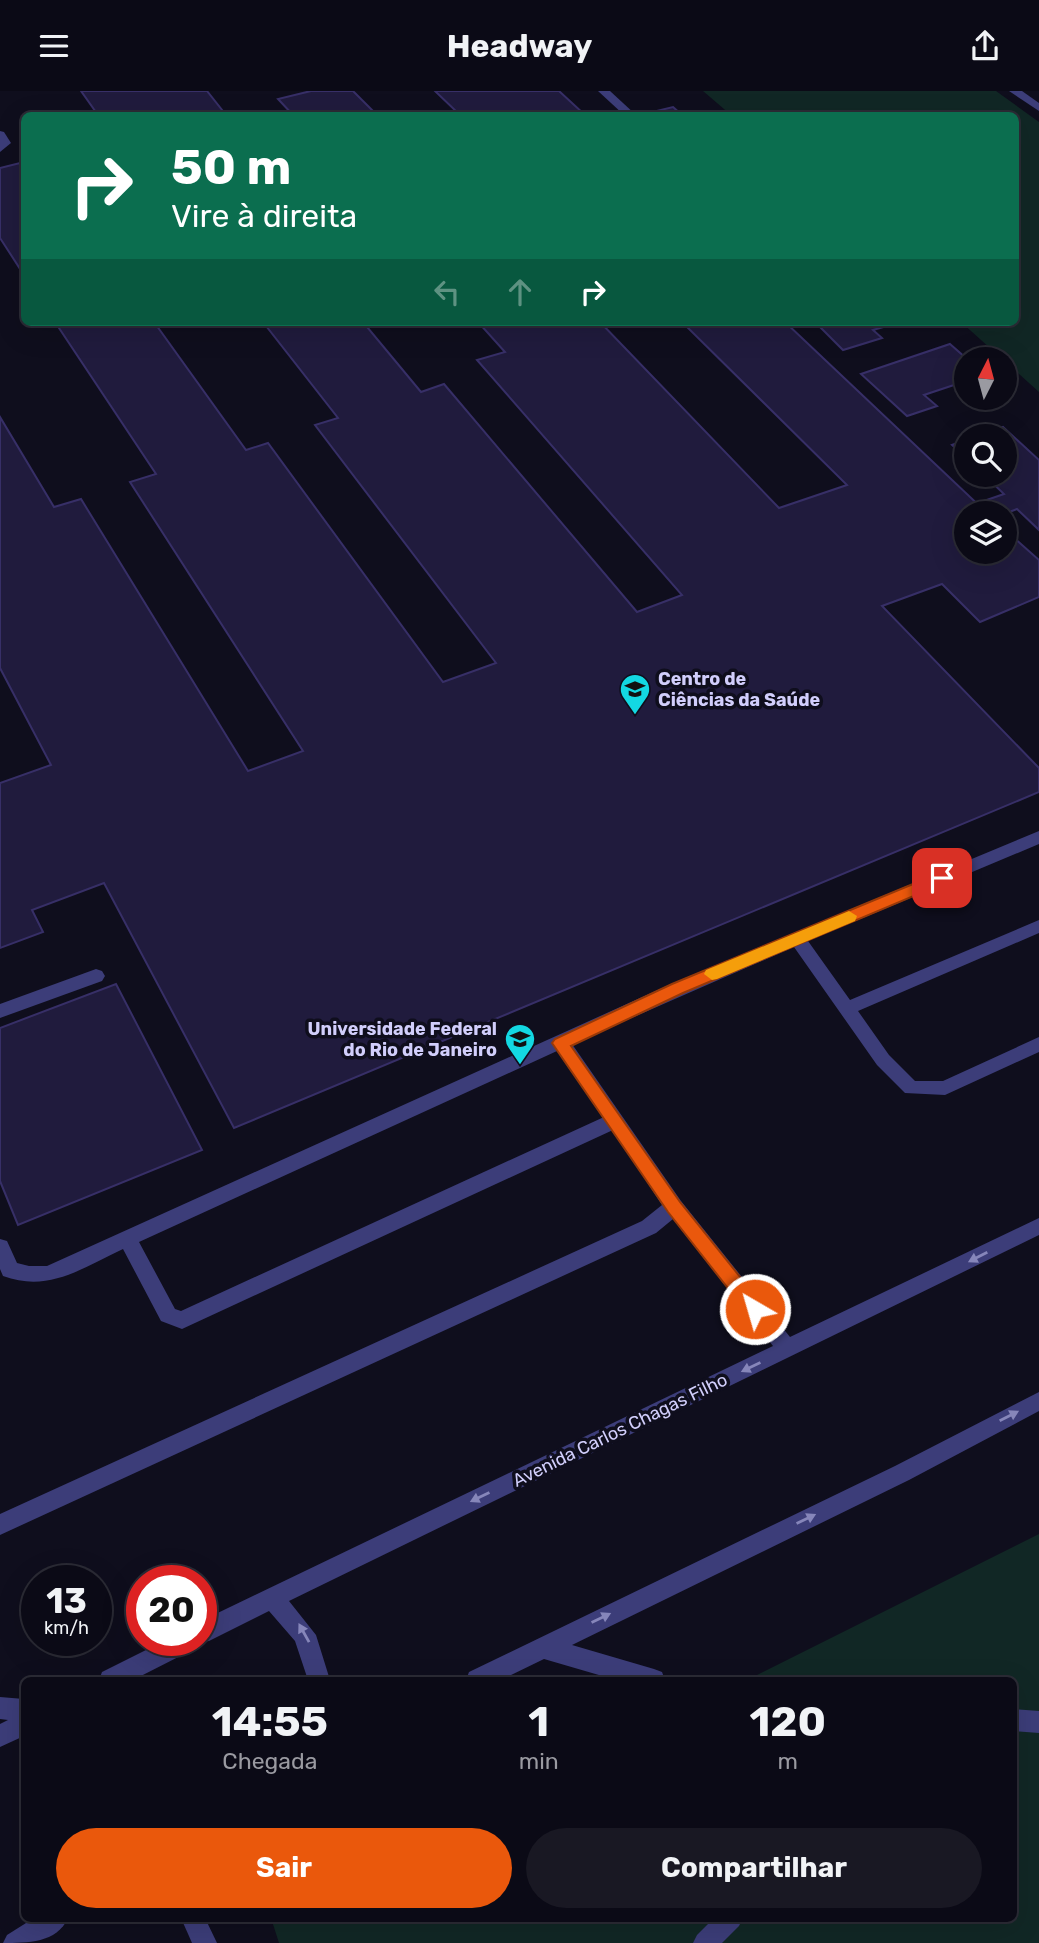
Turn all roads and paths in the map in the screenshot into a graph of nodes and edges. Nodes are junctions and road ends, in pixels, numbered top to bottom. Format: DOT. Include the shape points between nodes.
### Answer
graph roads {
  1 [pos="604,91"];
  2 [pos="1015,91"];
  3 [pos="1039,108"];
  4 [pos="628,112"];
  5 [pos="0,134"];
  6 [pos="0,149"];
  7 [pos="1039,837"];
  8 [pos="1039,926"];
  9 [pos="797,938"];
  10 [pos="96,976"];
  11 [pos="846,1009"];
  12 [pos="0,1011"];
  13 [pos="561,1043"];
  14 [pos="1039,1044"];
  15 [pos="616,1120"];
  16 [pos="674,1207"];
  17 [pos="1039,1226"];
  18 [pos="127,1238"];
  19 [pos="0,1247"];
  20 [pos="788,1350"];
  21 [pos="1039,1401"];
  22 [pos="0,1525"];
  23 [pos="270,1598"];
  24 [pos="217,1625"];
  25 [pos="540,1647"];
  26 [pos="157,1656"];
  27 [pos="116,1677"];
  28 [pos="318,1677"];
  29 [pos="483,1677"];
  30 [pos="644,1677"];
  31 [pos="0,1708"];
  32 [pos="21,1710"];
  33 [pos="1017,1720"];
  34 [pos="1039,1722"];
  35 [pos="21,1726"];
  36 [pos="0,1736"];
  37 [pos="50,1922"];
  38 [pos="195,1922"];
  39 [pos="727,1922"];
  40 [pos="15,1943"];
  41 [pos="205,1943"];
  42 [pos="705,1943"];
  1 -- 4 [label="street"];
  2 -- 3 [label="street"];
  5 -- 6 [label="street" via="5,143"];
  7 -- 9 [label="street"];
  8 -- 11 [label="street"];
  9 -- 11 [label="street"];
  9 -- 13 [label="street"];
  10 -- 12 [label="street"];
  11 -- 14 [label="street" via="911,1088 945,1088"];
  13 -- 15 [label="street"];
  13 -- 18 [label="street"];
  15 -- 16 [label="street"];
  15 -- 18 [label="street" via="182,1320 168,1315"];
  16 -- 20 [label="street"];
  16 -- 22 [label="street" via="649,1227"];
  17 -- 20 [label="street, Avenida Carlos Chagas Filho, one-way"];
  18 -- 19 [label="street" via="48,1274 10,1270"];
  20 -- 23 [label="street, Avenida Carlos Chagas Filho, one-way"];
  25 -- 21 [label="street, one-way" via="902,1473"];
  23 -- 24 [label="street, Avenida Carlos Chagas Filho"];
  28 -- 23 [label="street, one-way" via="313,1651 300,1625"];
  25 -- 29 [label="street"];
  25 -- 30 [label="street"];
  26 -- 27 [label="street"];
  31 -- 32 [label="street"];
  33 -- 34 [label="street"];
  35 -- 36 [label="street"];
  37 -- 40 [label="street"];
  38 -- 41 [label="street"];
  39 -- 42 [label="street"];
}
